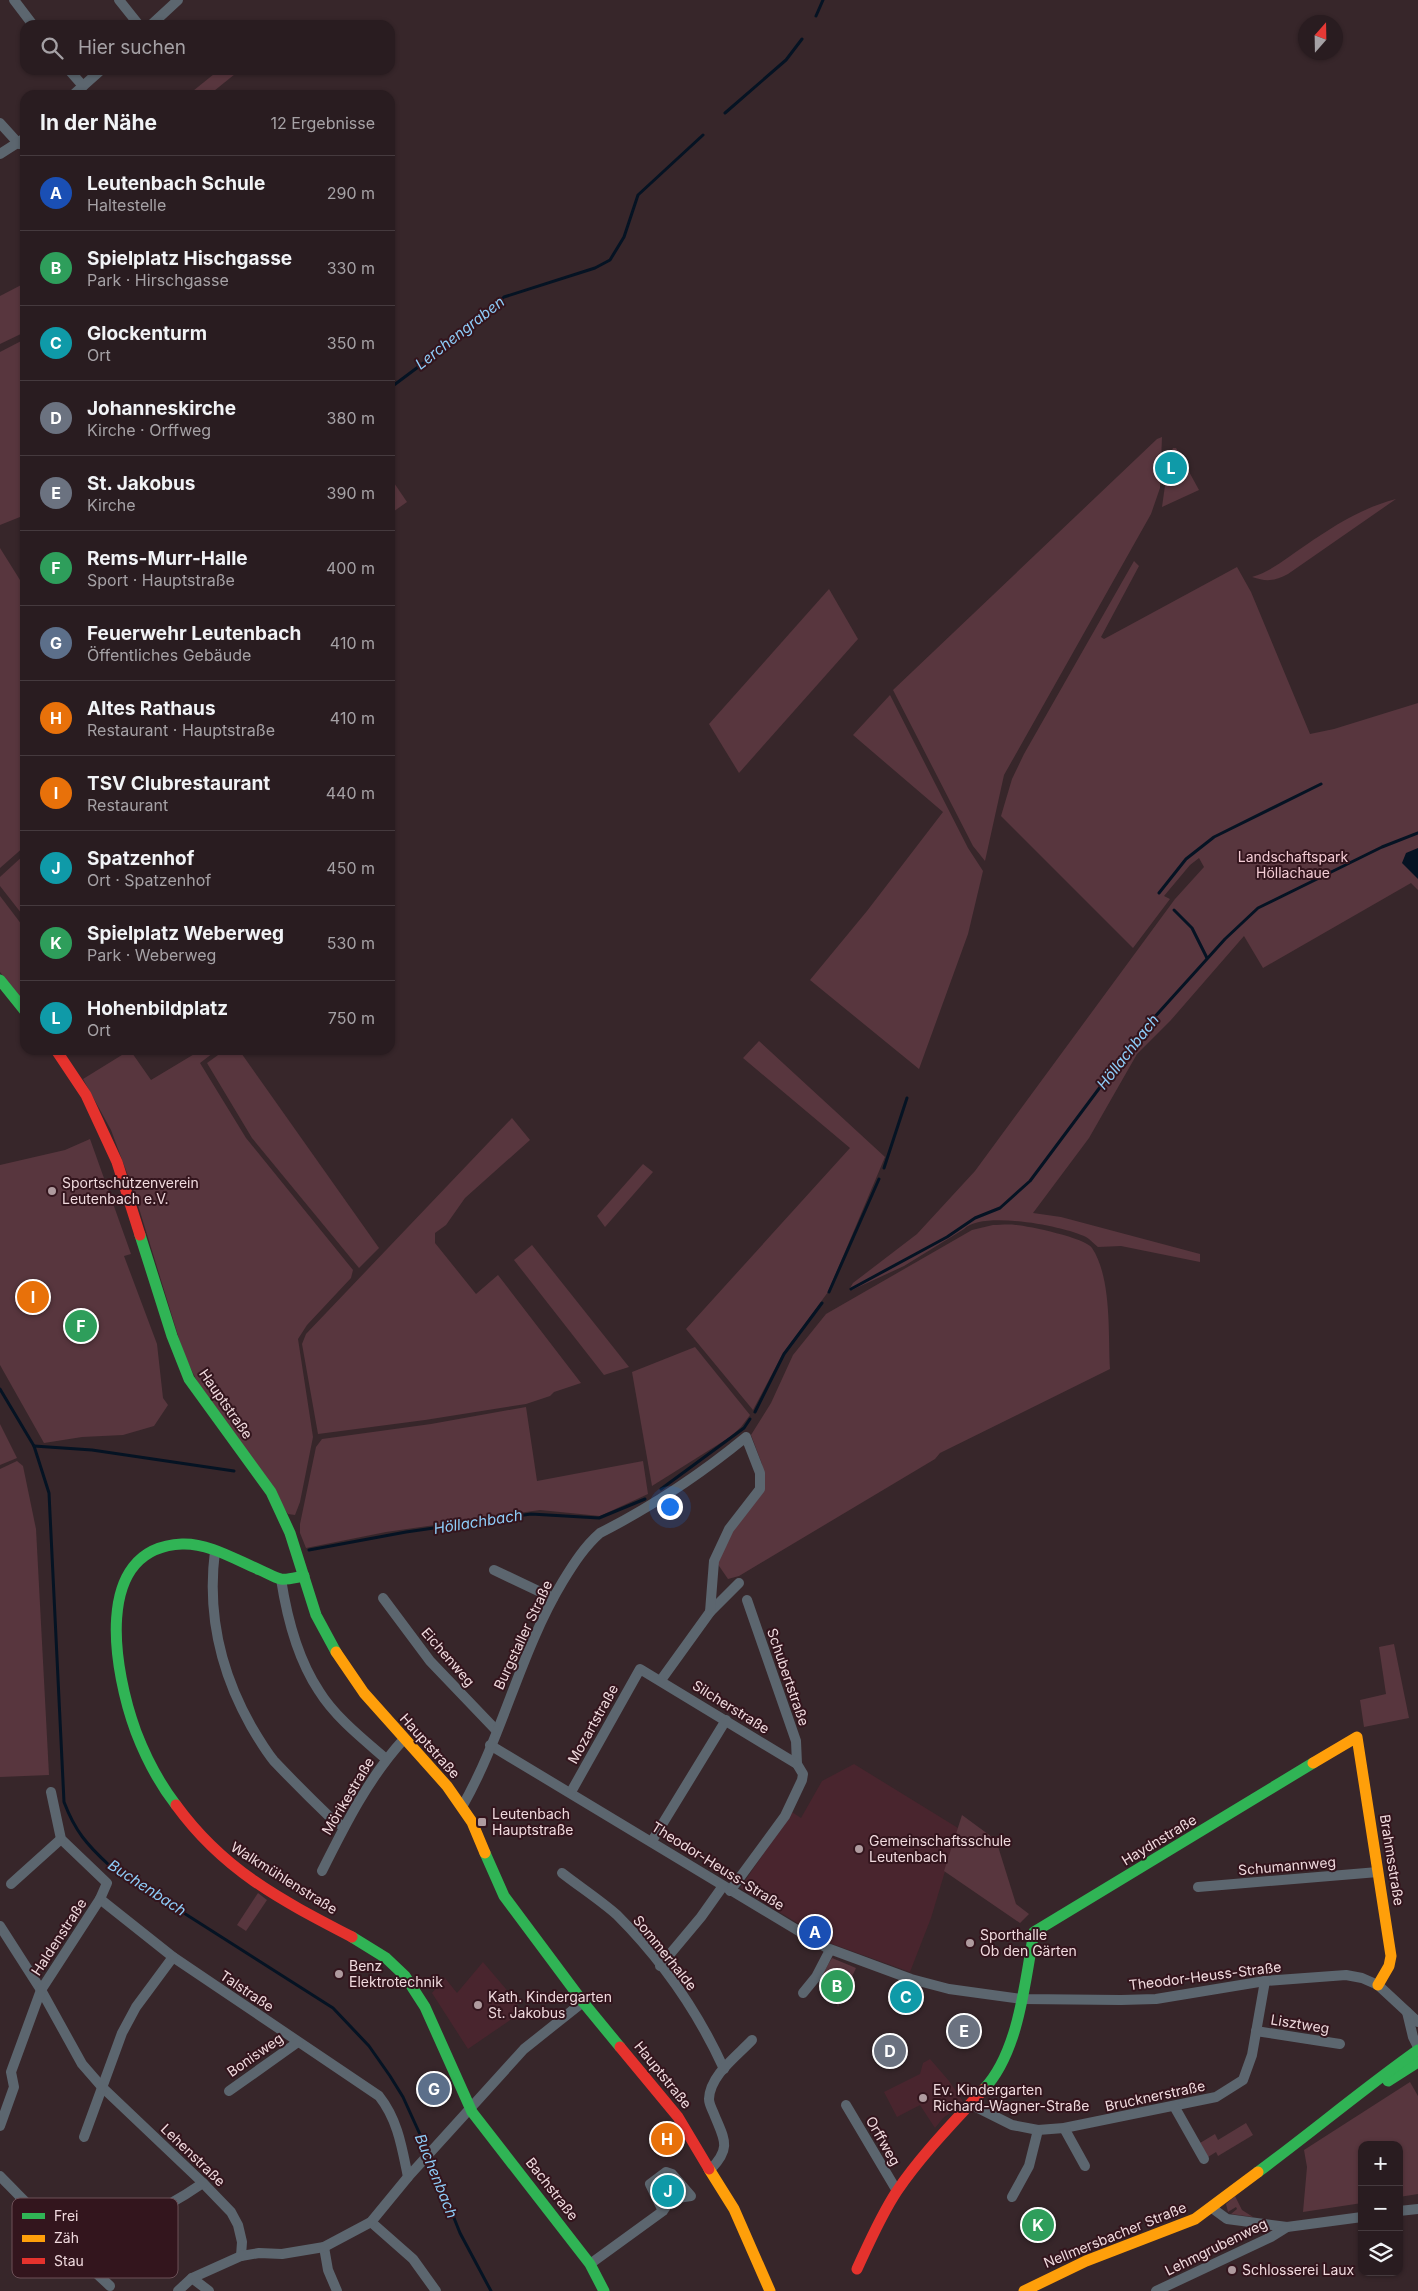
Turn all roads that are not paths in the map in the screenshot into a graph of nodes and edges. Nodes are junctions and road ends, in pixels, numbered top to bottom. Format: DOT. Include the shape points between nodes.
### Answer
graph roads {
  1 [pos="14,0"];
  2 [pos="119,0"];
  3 [pos="178,0"];
  4 [pos="29,20"];
  5 [pos="136,20"];
  6 [pos="156,20"];
  7 [pos="73,75"];
  8 [pos="95,75"];
  9 [pos="83,86"];
  10 [pos="79,90"];
  11 [pos="0,123"];
  12 [pos="20,139"];
  13 [pos="20,142"];
  14 [pos="0,154"];
  15 [pos="0,980"];
  16 [pos="20,1005"];
  17 [pos="59,1055"];
  18 [pos="215,1550"];
  19 [pos="494,1570"];
  20 [pos="304,1576"];
  21 [pos="281,1580"];
  22 [pos="739,1583"];
  23 [pos="383,1598"];
  24 [pos="553,1598"];
  25 [pos="747,1600"];
  26 [pos="710,1612"];
  27 [pos="640,1669"];
  28 [pos="661,1680"];
  29 [pos="726,1720"];
  30 [pos="496,1730"];
  31 [pos="1357,1737"];
  32 [pos="404,1739"];
  33 [pos="490,1745"];
  34 [pos="386,1759"];
  35 [pos="797,1764"];
  36 [pos="51,1792"];
  37 [pos="571,1792"];
  38 [pos="462,1807"];
  39 [pos="344,1826"];
  40 [pos="61,1839"];
  41 [pos="652,1841"];
  42 [pos="322,1871"];
  43 [pos="1378,1872"];
  44 [pos="562,1873"];
  45 [pos="11,1884"];
  46 [pos="1198,1887"];
  47 [pos="726,1889"];
  48 [pos="100,1899"];
  49 [pos="0,1926"];
  50 [pos="830,1950"];
  51 [pos="173,1957"];
  52 [pos="660,1966"];
  53 [pos="1265,1981"];
  54 [pos="1378,1985"];
  55 [pos="41,1990"];
  56 [pos="803,1993"];
  57 [pos="1022,1999"];
  58 [pos="584,2002"];
  59 [pos="1407,2011"];
  60 [pos="1418,2022"];
  61 [pos="1256,2031"];
  62 [pos="752,2040"];
  63 [pos="298,2042"];
  64 [pos="1340,2044"];
  65 [pos="1418,2049"];
  66 [pos="1418,2062"];
  67 [pos="724,2069"];
  68 [pos="102,2087"];
  69 [pos="229,2091"];
  70 [pos="846,2105"];
  71 [pos="972,2105"];
  72 [pos="1174,2106"];
  73 [pos="470,2108"];
  74 [pos="1336,2112"];
  75 [pos="0,2126"];
  76 [pos="1064,2128"];
  77 [pos="1038,2130"];
  78 [pos="84,2137"];
  79 [pos="1204,2160"];
  80 [pos="1085,2166"];
  81 [pos="711,2169"];
  82 [pos="0,2176"];
  83 [pos="408,2177"];
  84 [pos="203,2183"];
  85 [pos="896,2191"];
  86 [pos="1012,2197"];
  87 [pos="23,2198"];
  88 [pos="178,2198"];
  89 [pos="1212,2208"];
  90 [pos="1418,2209"];
  91 [pos="663,2211"];
  92 [pos="1403,2211"];
  93 [pos="1358,2218"];
  94 [pos="371,2222"];
  95 [pos="1287,2227"];
  96 [pos="324,2247"];
  97 [pos="241,2256"];
  98 [pos="590,2264"];
  99 [pos="857,2269"];
  100 [pos="101,2278"];
  101 [pos="192,2278"];
  102 [pos="110,2286"];
  103 [pos="178,2291"];
  104 [pos="209,2291"];
  105 [pos="337,2291"];
  106 [pos="436,2291"];
  107 [pos="604,2291"];
  108 [pos="770,2291"];
  109 [pos="1024,2291"];
  110 [pos="1156,2291"];
  1 -- 4 [label="street"];
  2 -- 5 [label="street"];
  3 -- 6 [label="street"];
  7 -- 9 [label="street"];
  8 -- 9 [label="street"];
  9 -- 10 [label="street"];
  11 -- 12 [label="street"];
  13 -- 14 [label="street"];
  15 -- 16 [label="street"];
  17 -- 20 [label="street, Hauptstraße" via="86,1095 117,1162 172,1336 189,1379 271,1492 290,1532"];
  18 -- 21 [label="street, Walkmühlenstraße"];
  18 -- 39 [label="street" via="213,1606 232,1691 273,1760 333,1820"];
  18 -- 73 [label="street, Walkmühlenstraße" via="189,1543 165,1547 141,1558 131,1566 126,1576 118,1612 120,1666 132,1719 149,1758 173,1801 197,1833 224,1860 394,1965 416,1992"];
  19 -- 24 [label="street"];
  20 -- 21 [label="street"];
  20 -- 32 [label="street, Hauptstraße" via="316,1615 335,1651 357,1684"];
  21 -- 34 [label="street" via="286,1611 307,1672 320,1693"];
  22 -- 26 [label="street"];
  23 -- 30 [label="street, Eichenweg" via="430,1660"];
  24 -- 26 [label="street, Burgstaller Straße" via="575,1562 600,1532 672,1493 746,1437 760,1473 760,1490 729,1528 714,1561"];
  24 -- 30 [label="street, Burgstaller Straße"];
  25 -- 35 [label="street, Schubertstraße" via="796,1741"];
  26 -- 28 [label="street"];
  27 -- 28 [label="street, Silcherstraße"];
  27 -- 37 [label="street, Mozartstraße"];
  28 -- 29 [label="street, Silcherstraße"];
  29 -- 35 [label="street, Silcherstraße"];
  29 -- 41 [label="street"];
  30 -- 33 [label="street, Burgstaller Straße"];
  31 -- 43 [label="street, Brahmsstraße"];
  31 -- 57 [label="street, Haydnstraße" via="1034,1932"];
  32 -- 34 [label="street, Mörikestraße"];
  32 -- 38 [label="street, Hauptstraße"];
  33 -- 37 [label="street, Theodor-Heuss-Straße"];
  33 -- 38 [label="street, Burgstaller Straße"];
  34 -- 39 [label="street, Mörikestraße"];
  35 -- 47 [label="street, Silcherstraße" via="803,1774 785,1816"];
  36 -- 40 [label="street"];
  37 -- 41 [label="street, Theodor-Heuss-Straße"];
  38 -- 58 [label="street, Hauptstraße" via="479,1835 504,1896"];
  39 -- 42 [label="street, Mörikestraße"];
  40 -- 45 [label="street"];
  40 -- 48 [label="street" via="107,1883"];
  41 -- 47 [label="street, Theodor-Heuss-Straße"];
  43 -- 46 [label="street, Schumannweg"];
  43 -- 54 [label="street, Brahmsstraße" via="1391,1956"];
  44 -- 52 [label="street, Sommerhalde" via="616,1915"];
  47 -- 50 [label="street, Theodor-Heuss-Straße"];
  47 -- 52 [label="street"];
  48 -- 51 [label="street, Talstraße"];
  48 -- 55 [label="street, Haldenstraße"];
  49 -- 55 [label="street, Lehenstraße"];
  50 -- 56 [label="street" via="816,1977"];
  50 -- 57 [label="street, Theodor-Heuss-Straße" via="936,1987"];
  51 -- 63 [label="street, Talstraße"];
  51 -- 68 [label="street" via="136,2007 122,2033"];
  52 -- 67 [label="street, Sommerhalde" via="709,2036"];
  53 -- 54 [label="street, Theodor-Heuss-Straße" via="1346,1976"];
  53 -- 57 [label="street, Theodor-Heuss-Straße" via="1156,1999"];
  53 -- 61 [label="street, Brucknerstraße"];
  54 -- 59 [label="street, Theodor-Heuss-Straße"];
  55 -- 68 [label="street, Lehenstraße" via="82,2064"];
  55 -- 75 [label="street" via="11,2072 14,2086"];
  57 -- 71 [label="street, Haydnstraße" via="1003,2065 990,2086"];
  58 -- 73 [label="street" via="524,2049"];
  58 -- 81 [label="street, Hauptstraße" via="678,2117"];
  59 -- 60 [label="street, Theodor-Heuss-Straße"];
  59 -- 65 [label="street"];
  61 -- 64 [label="street, Lisztweg"];
  61 -- 72 [label="street, Brucknerstraße" via="1243,2080 1216,2097"];
  62 -- 67 [label="street"];
  63 -- 69 [label="street, Bonisweg"];
  63 -- 83 [label="street, Talstraße" via="379,2096 389,2108"];
  65 -- 74 [label="street, Nellmersbacher Straße" via="1363,2088"];
  66 -- 74 [label="street, Nellmersbacher Straße"];
  67 -- 81 [label="street" via="711,2089 709,2100 725,2149 723,2157"];
  68 -- 78 [label="street"];
  68 -- 84 [label="street, Lehenstraße"];
  70 -- 85 [label="street, Orffweg"];
  71 -- 77 [label="street, Brucknerstraße" via="1012,2125"];
  71 -- 85 [label="street, Haydnstraße" via="949,2127"];
  72 -- 76 [label="street, Brucknerstraße"];
  72 -- 79 [label="street"];
  73 -- 83 [label="street"];
  73 -- 98 [label="street, Bachstraße"];
  74 -- 89 [label="street, Nellmersbacher Straße"];
  76 -- 77 [label="street, Brucknerstraße"];
  76 -- 80 [label="street"];
  77 -- 86 [label="street" via="1029,2166"];
  81 -- 108 [label="street, Hauptstraße" via="734,2209"];
  82 -- 87 [label="street"];
  83 -- 94 [label="street"];
  84 -- 88 [label="street"];
  84 -- 97 [label="street, Lehenstraße" via="238,2225"];
  85 -- 99 [label="street, Haydnstraße"];
  89 -- 95 [label="street" via="1227,2219"];
  89 -- 109 [label="street, Nellmersbacher Straße" via="1176,2228 1086,2261"];
  90 -- 92 [label="street"];
  91 -- 98 [label="street"];
  93 -- 95 [label="street"];
  94 -- 96 [label="street"];
  94 -- 106 [label="street" via="413,2259"];
  95 -- 110 [label="street, Lehmgrubenweg"];
  96 -- 97 [label="street"];
  96 -- 105 [label="street" via="328,2270"];
  97 -- 101 [label="street"];
  98 -- 107 [label="street, Bachstraße"];
  100 -- 102 [label="street"];
  101 -- 103 [label="street"];
  101 -- 104 [label="street"];
}
